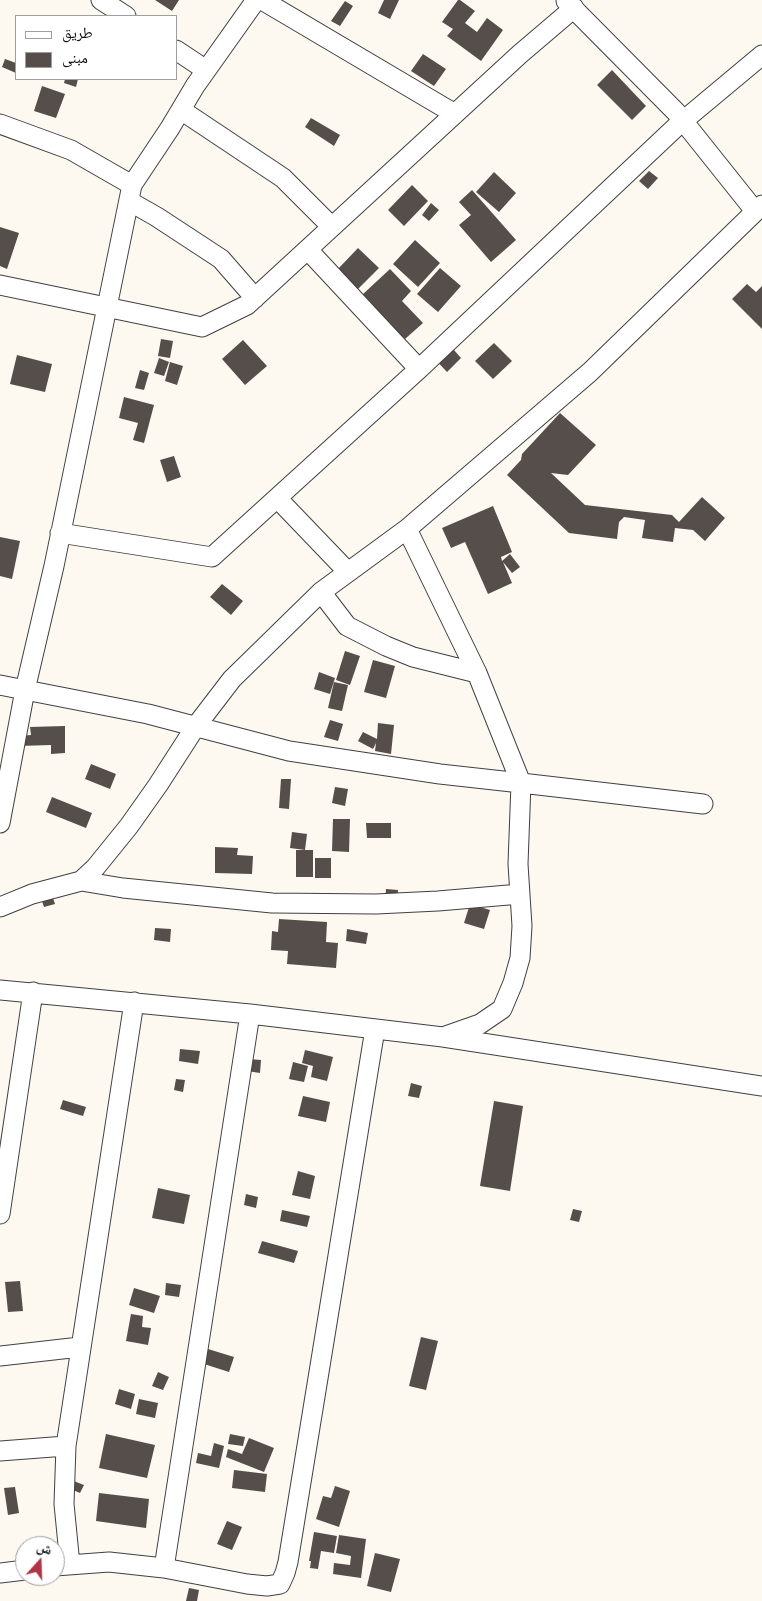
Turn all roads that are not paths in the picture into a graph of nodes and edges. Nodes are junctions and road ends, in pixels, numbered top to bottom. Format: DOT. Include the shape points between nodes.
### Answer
graph roads {
  1 [pos="101,0"];
  2 [pos="256,0"];
  3 [pos="262,0"];
  4 [pos="569,4"];
  5 [pos="124,15"];
  6 [pos="178,51"];
  7 [pos="762,55"];
  8 [pos="206,70"];
  9 [pos="181,110"];
  10 [pos="455,114"];
  11 [pos="683,121"];
  12 [pos="0,124"];
  13 [pos="130,193"];
  14 [pos="759,208"];
  15 [pos="332,227"];
  16 [pos="308,250"];
  17 [pos="0,285"];
  18 [pos="255,298"];
  19 [pos="106,308"];
  20 [pos="419,369"];
  21 [pos="277,498"];
  22 [pos="407,529"];
  23 [pos="60,533"];
  24 [pos="348,572"];
  25 [pos="321,592"];
  26 [pos="477,673"];
  27 [pos="0,685"];
  28 [pos="25,690"];
  29 [pos="196,726"];
  30 [pos="521,783"];
  31 [pos="703,804"];
  32 [pos="0,823"];
  33 [pos="81,881"];
  34 [pos="520,894"];
  35 [pos="0,907"];
  36 [pos="0,990"];
  37 [pos="33,992"];
  38 [pos="134,1002"];
  39 [pos="250,1014"];
  40 [pos="375,1029"];
  41 [pos="443,1037"];
  42 [pos="762,1086"];
  43 [pos="0,1214"];
  44 [pos="80,1347"];
  45 [pos="0,1356"];
  46 [pos="66,1446"];
  47 [pos="0,1451"];
  48 [pos="63,1536"];
  49 [pos="65,1565"];
  50 [pos="164,1568"];
  51 [pos="15,1571"];
  52 [pos="0,1573"];
  1 -- 5 [label="street"];
  2 -- 8 [label="street"];
  3 -- 10 [label="street"];
  4 -- 10 [label="street"];
  4 -- 11 [label="street"];
  6 -- 8 [label="street"];
  7 -- 11 [label="street"];
  8 -- 9 [label="street"];
  9 -- 13 [label="street"];
  9 -- 15 [label="street" via="283,178"];
  10 -- 15 [label="street"];
  11 -- 14 [label="street"];
  11 -- 20 [label="street"];
  12 -- 13 [label="street" via="71,150"];
  13 -- 18 [label="street" via="157,217 221,259"];
  13 -- 19 [label="street"];
  14 -- 22 [label="street" via="590,372"];
  15 -- 16 [label="street"];
  16 -- 18 [label="street"];
  16 -- 20 [label="street"];
  17 -- 19 [label="street"];
  18 -- 19 [label="street" via="202,327"];
  19 -- 23 [label="street"];
  20 -- 21 [label="street"];
  21 -- 23 [label="street" via="212,556"];
  21 -- 24 [label="street"];
  22 -- 24 [label="street"];
  22 -- 26 [label="street"];
  23 -- 28 [label="street"];
  24 -- 25 [label="street"];
  25 -- 26 [label="street" via="347,626 413,657"];
  25 -- 29 [label="street" via="232,679"];
  26 -- 30 [label="street"];
  27 -- 28 [label="street"];
  28 -- 29 [label="street"];
  28 -- 32 [label="street"];
  29 -- 30 [label="street" via="289,751"];
  29 -- 33 [label="street" via="129,826 104,859"];
  30 -- 31 [label="street"];
  30 -- 34 [label="street"];
  33 -- 34 [label="street" via="272,903 385,903"];
  33 -- 35 [label="street" via="32,894"];
  34 -- 41 [label="street" via="520,958 502,1008 480,1024"];
  36 -- 37 [label="street"];
  37 -- 38 [label="street"];
  37 -- 43 [label="street"];
  38 -- 39 [label="street"];
  38 -- 44 [label="street"];
  39 -- 40 [label="street"];
  39 -- 50 [label="street"];
  40 -- 41 [label="street"];
  40 -- 50 [label="street" via="285,1573 280,1584 267,1586"];
  41 -- 42 [label="street"];
  44 -- 45 [label="street"];
  44 -- 46 [label="street"];
  46 -- 47 [label="street"];
  46 -- 48 [label="street"];
  49 -- 50 [label="street" via="109,1562"];
  51 -- 52 [label="street"];
}
